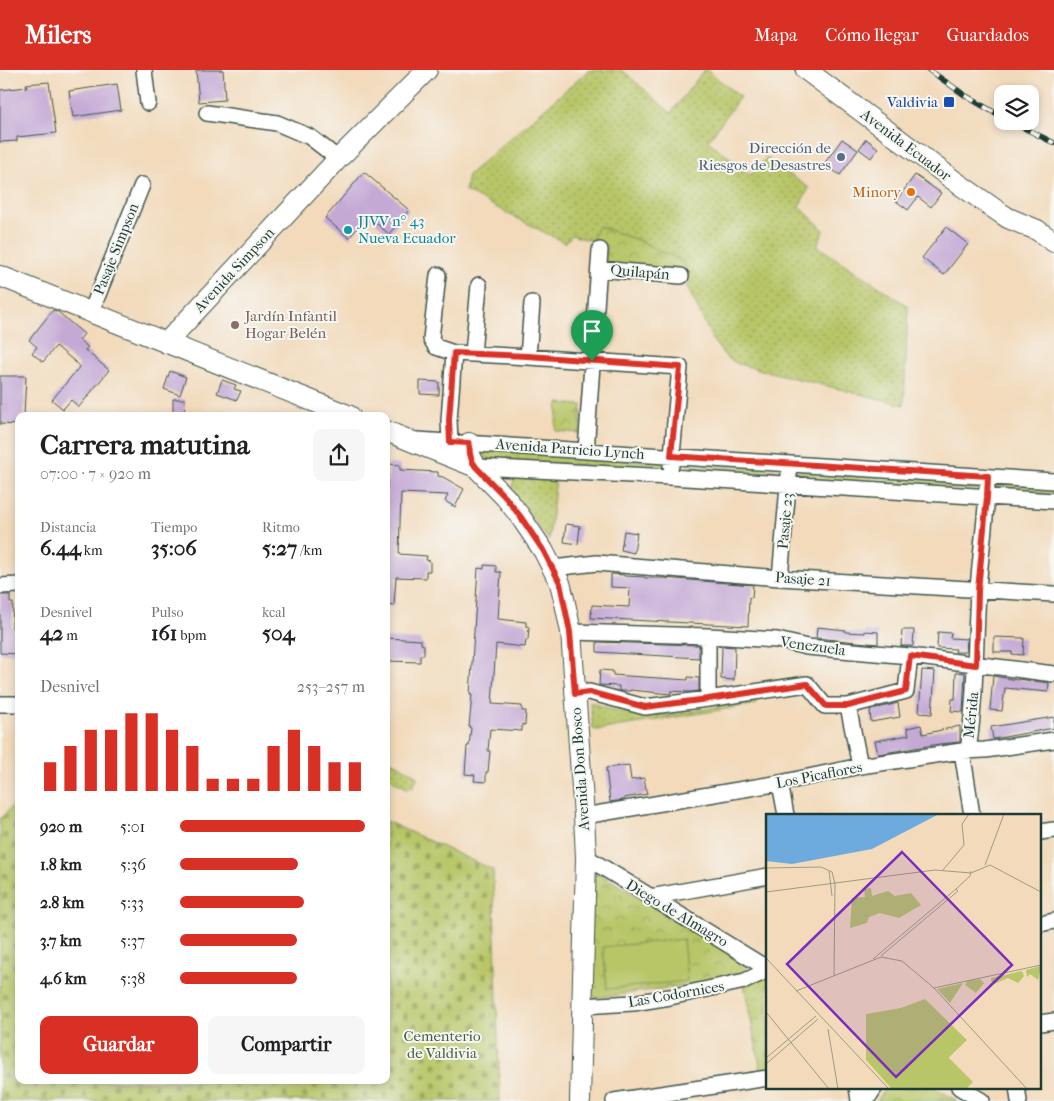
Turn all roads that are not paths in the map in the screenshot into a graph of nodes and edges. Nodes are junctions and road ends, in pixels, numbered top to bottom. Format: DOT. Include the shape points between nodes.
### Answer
graph roads {
  1 [pos="144,70"];
  2 [pos="427,70"];
  3 [pos="806,70"];
  4 [pos="148,104"];
  5 [pos="207,113"];
  6 [pos="338,159"];
  7 [pos="142,186"];
  8 [pos="1008,218"];
  9 [pos="1054,242"];
  10 [pos="600,250"];
  11 [pos="1054,256"];
  12 [pos="599,269"];
  13 [pos="438,275"];
  14 [pos="0,276"];
  15 [pos="681,276"];
  16 [pos="479,285"];
  17 [pos="532,303"];
  18 [pos="91,312"];
  19 [pos="166,342"];
  20 [pos="454,353"];
  21 [pos="473,354"];
  22 [pos="528,356"];
  23 [pos="592,361"];
  24 [pos="340,412"];
  25 [pos="390,433"];
  26 [pos="407,439"];
  27 [pos="459,442"];
  28 [pos="586,451"];
  29 [pos="671,456"];
  30 [pos="790,464"];
  31 [pos="476,467"];
  32 [pos="988,476"];
  33 [pos="670,477"];
  34 [pos="1054,481"];
  35 [pos="788,484"];
  36 [pos="987,497"];
  37 [pos="1054,501"];
  38 [pos="553,568"];
  39 [pos="780,578"];
  40 [pos="15,585"];
  41 [pos="0,586"];
  42 [pos="978,590"];
  43 [pos="1054,594"];
  44 [pos="570,632"];
  45 [pos="708,636"];
  46 [pos="910,656"];
  47 [pos="976,665"];
  48 [pos="1054,674"];
  49 [pos="575,694"];
  50 [pos="708,699"];
  51 [pos="0,704"];
  52 [pos="15,704"];
  53 [pos="848,706"];
  54 [pos="1054,740"];
  55 [pos="965,751"];
  56 [pos="860,766"];
  57 [pos="780,783"];
  58 [pos="786,814"];
  59 [pos="972,814"];
  60 [pos="584,816"];
  61 [pos="586,857"];
  62 [pos="766,876"];
  63 [pos="650,897"];
  64 [pos="766,968"];
  65 [pos="766,970"];
  66 [pos="582,1006"];
  67 [pos="766,1079"];
  68 [pos="857,1088"];
  69 [pos="874,1088"];
  70 [pos="961,1088"];
  71 [pos="1017,1088"];
  72 [pos="709,1094"];
  73 [pos="580,1101"];
  74 [pos="614,1101"];
  75 [pos="859,1101"];
  76 [pos="866,1101"];
  77 [pos="982,1101"];
  78 [pos="1019,1101"];
  1 -- 4 [label="street"];
  2 -- 6 [label="main road, Avenida Simpson"];
  3 -- 8 [label="main road, Avenida Ecuador"];
  5 -- 6 [label="street" via="277,123 310,137"];
  6 -- 19 [label="main road, Avenida Simpson"];
  7 -- 18 [label="street, Pasaje Simpson"];
  8 -- 9 [label="main road, Avenida Ecuador"];
  8 -- 11 [label="main road, Avenida Ecuador"];
  10 -- 12 [label="street"];
  12 -- 15 [label="street, Quilapán"];
  12 -- 23 [label="street"];
  13 -- 20 [label="street" via="431,339 436,347"];
  14 -- 18 [label="main road"];
  16 -- 21 [label="street"];
  17 -- 22 [label="street"];
  18 -- 19 [label="main road"];
  19 -- 24 [label="main road"];
  20 -- 21 [label="street"];
  20 -- 27 [label="street" via="449,420"];
  21 -- 22 [label="street"];
  22 -- 23 [label="street"];
  23 -- 28 [label="street"];
  23 -- 29 [label="street" via="680,367"];
  25 -- 26 [label="main road, Avenida Patricio Lynch"];
  26 -- 27 [label="street, Avenida Patricio Lynch"];
  26 -- 31 [label="main road, Avenida Don Bosco"];
  27 -- 28 [label="street, Avenida Patricio Lynch"];
  27 -- 31 [label="main road, Avenida Don Bosco"];
  28 -- 29 [label="street, Avenida Patricio Lynch"];
  29 -- 30 [label="street, Avenida Patricio Lynch"];
  29 -- 33 [label="street"];
  30 -- 32 [label="street, Avenida Patricio Lynch"];
  30 -- 35 [label="street, Pasaje 23"];
  31 -- 33 [label="street, Avenida Patricio Lynch"];
  31 -- 38 [label="main road, Avenida Don Bosco" via="520,516"];
  32 -- 34 [label="street, Avenida Patricio Lynch"];
  32 -- 36 [label="street, Mérida"];
  33 -- 35 [label="street, Avenida Patricio Lynch"];
  35 -- 36 [label="street, Avenida Patricio Lynch"];
  35 -- 39 [label="street, Pasaje 23"];
  36 -- 37 [label="street, Avenida Patricio Lynch"];
  36 -- 42 [label="street, Mérida"];
  38 -- 39 [label="street, Pasaje 21" via="597,563"];
  38 -- 44 [label="main road, Avenida Don Bosco" via="560,583"];
  39 -- 42 [label="street, Pasaje 21"];
  40 -- 41 [label="street"];
  42 -- 43 [label="street, Pasaje 21"];
  42 -- 47 [label="street, Mérida"];
  44 -- 45 [label="street, Venezuela"];
  44 -- 49 [label="main road, Avenida Don Bosco"];
  45 -- 46 [label="street, Venezuela" via="777,640 807,648"];
  45 -- 50 [label="street"];
  46 -- 47 [label="street, Venezuela"];
  46 -- 53 [label="street" via="906,691"];
  47 -- 48 [label="street, Venezuela"];
  47 -- 55 [label="street, Mérida" via="971,730"];
  49 -- 50 [label="street" via="589,692 645,707"];
  49 -- 60 [label="main road, Avenida Don Bosco"];
  50 -- 53 [label="street" via="807,684 826,706"];
  51 -- 52 [label="street"];
  53 -- 56 [label="street"];
  54 -- 55 [label="street, Los Picaflores"];
  55 -- 56 [label="street, Los Picaflores"];
  55 -- 59 [label="street, Mérida"];
  56 -- 57 [label="street, Los Picaflores"];
  57 -- 58 [label="street"];
  57 -- 60 [label="street, Los Picaflores"];
  60 -- 61 [label="main road, Avenida Don Bosco"];
  61 -- 63 [label="street, Diego de Almagro"];
  61 -- 66 [label="main road, Avenida Don Bosco"];
  62 -- 63 [label="street"];
  63 -- 64 [label="street, Diego de Almagro"];
  65 -- 66 [label="street, Las Codornices" via="745,981 670,997"];
  66 -- 73 [label="main road, Avenida Don Bosco"];
  67 -- 72 [label="street"];
  68 -- 75 [label="street"];
  69 -- 76 [label="street"];
  70 -- 77 [label="street"];
  71 -- 78 [label="street"];
  72 -- 74 [label="street"];
}
